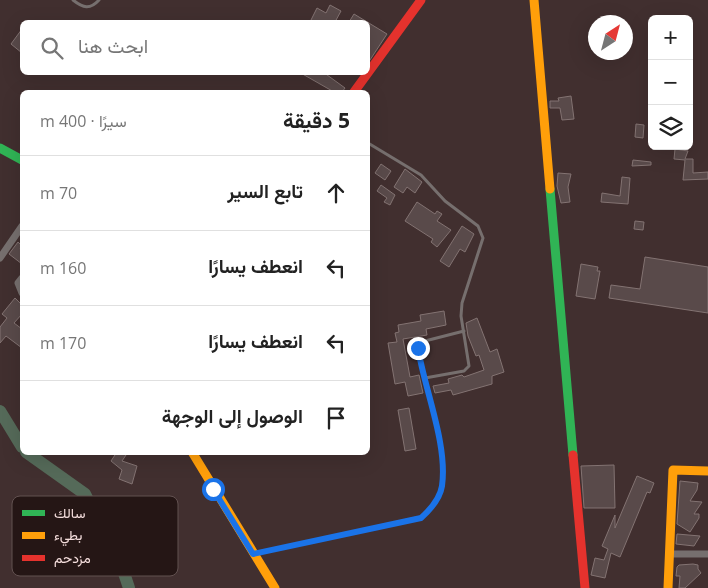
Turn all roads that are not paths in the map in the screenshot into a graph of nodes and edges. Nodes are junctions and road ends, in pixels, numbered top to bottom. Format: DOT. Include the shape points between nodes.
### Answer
graph roads {
  1 [pos="73,0"];
  2 [pos="99,0"];
  3 [pos="421,0"];
  4 [pos="534,0"];
  5 [pos="370,70"];
  6 [pos="366,75"];
  7 [pos="355,90"];
  8 [pos="370,144"];
  9 [pos="0,148"];
  10 [pos="20,159"];
  11 [pos="20,229"];
  12 [pos="0,258"];
  13 [pos="464,331"];
  14 [pos="426,378"];
  15 [pos="194,455"];
  16 [pos="708,471"];
  17 [pos="253,554"];
  18 [pos="671,554"];
  19 [pos="708,554"];
  20 [pos="275,588"];
  21 [pos="585,588"];
  22 [pos="668,588"];
  1 -- 2 [label="lane" via="86,7"];
  3 -- 5 [label="street"];
  4 -- 21 [label="street"];
  6 -- 7 [label="street"];
  8 -- 13 [label="lane" via="421,175 482,233 462,303"];
  9 -- 10 [label="street"];
  11 -- 12 [label="street"];
  13 -- 14 [label="lane" via="470,358 468,369"];
  13 -- 14 [label="lane" via="418,345"];
  14 -- 17 [label="lane" via="442,473 440,492 430,510 421,518 405,523"];
  15 -- 17 [label="street"];
  16 -- 18 [label="street" via="673,470"];
  17 -- 20 [label="street"];
  18 -- 19 [label="street"];
  18 -- 22 [label="street"];
}
